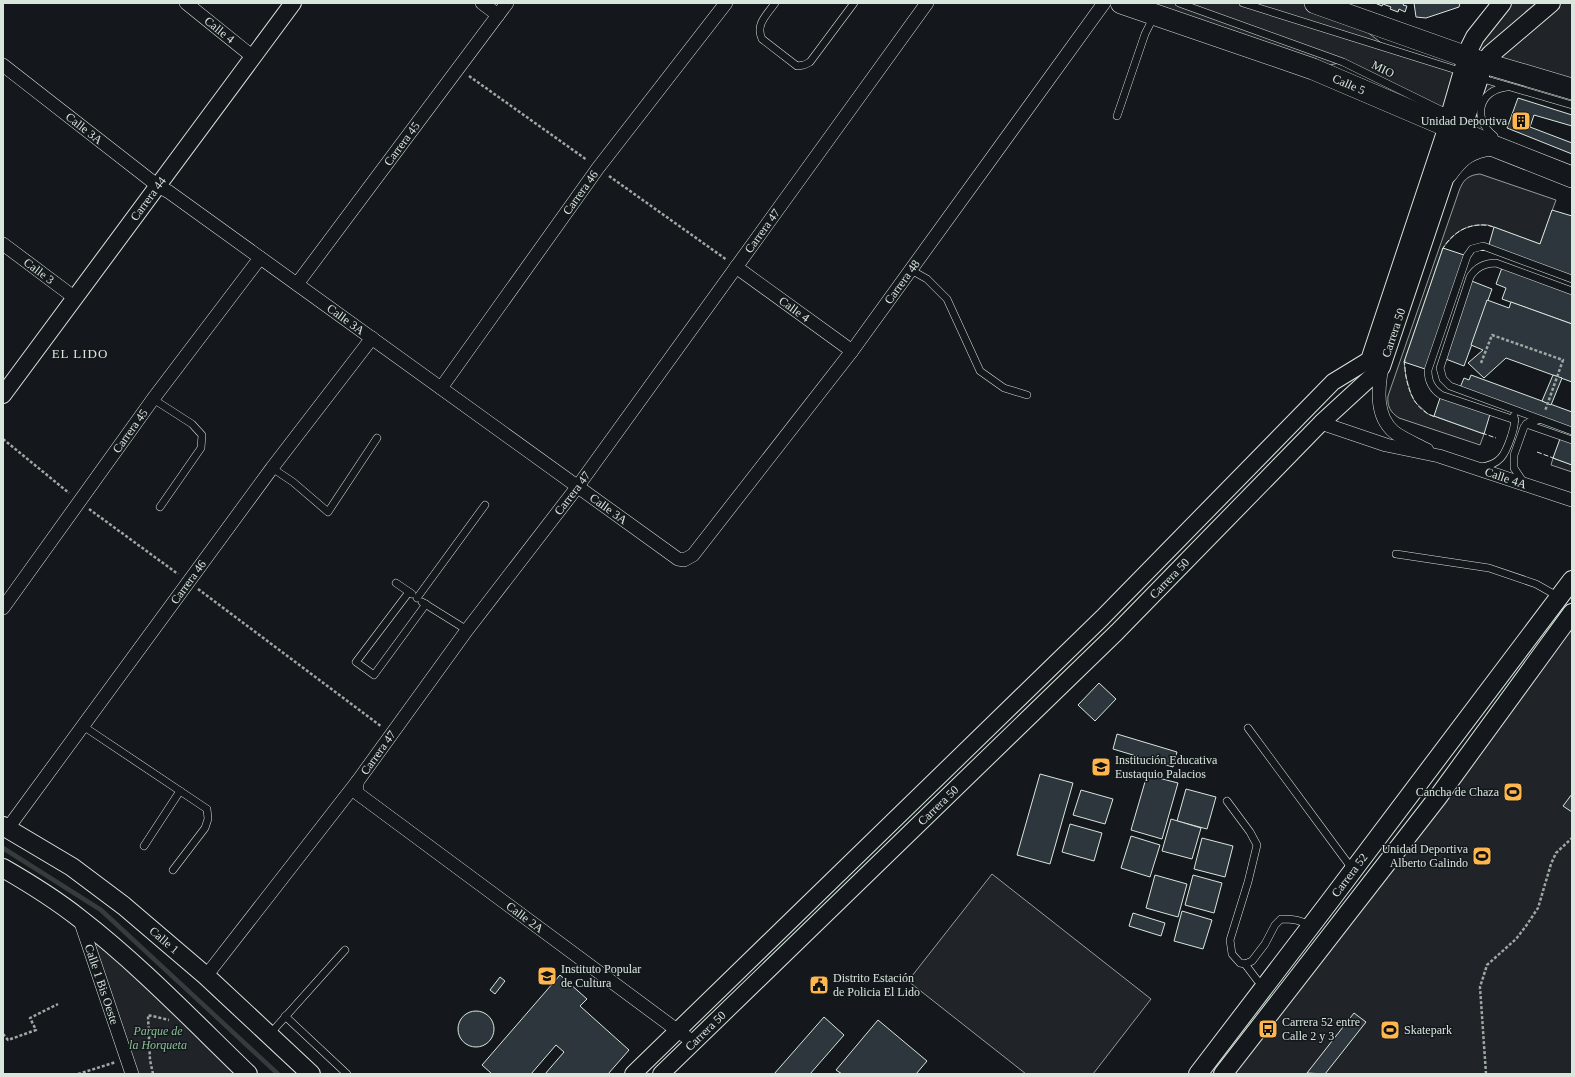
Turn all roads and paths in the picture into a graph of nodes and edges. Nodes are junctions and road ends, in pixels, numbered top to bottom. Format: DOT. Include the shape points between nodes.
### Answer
graph roads {
  1 [pos="186,3"];
  2 [pos="293,3"];
  3 [pos="482,3"];
  4 [pos="507,3"];
  5 [pos="726,3"];
  6 [pos="776,3"];
  7 [pos="854,3"];
  8 [pos="926,3"];
  9 [pos="1104,3"];
  10 [pos="1121,3"];
  11 [pos="1179,3"];
  12 [pos="1243,3"];
  13 [pos="1315,3"];
  14 [pos="1502,3"];
  15 [pos="1552,3"];
  16 [pos="1155,14"];
  17 [pos="498,15"];
  18 [pos="253,57"];
  19 [pos="3,65"];
  20 [pos="1472,70"];
  21 [pos="1509,87"];
  22 [pos="1572,89"];
  23 [pos="1572,105"];
  24 [pos="1117,116"];
  25 [pos="1462,124"];
  26 [pos="1495,140"];
  27 [pos="1447,173"];
  28 [pos="1572,177"];
  29 [pos="158,186"];
  30 [pos="3,244"];
  31 [pos="260,258"];
  32 [pos="736,267"];
  33 [pos="911,270"];
  34 [pos="1572,279"];
  35 [pos="297,284"];
  36 [pos="1572,291"];
  37 [pos="75,298"];
  38 [pos="372,338"];
  39 [pos="852,351"];
  40 [pos="1481,363"];
  41 [pos="1382,367"];
  42 [pos="441,388"];
  43 [pos="3,395"];
  44 [pos="1027,395"];
  45 [pos="153,399"];
  46 [pos="1510,409"];
  47 [pos="1515,420"];
  48 [pos="1541,420"];
  49 [pos="1321,423"];
  50 [pos="1526,424"];
  51 [pos="1572,431"];
  52 [pos="377,438"];
  53 [pos="1572,440"];
  54 [pos="1439,456"];
  55 [pos="272,468"];
  56 [pos="1476,468"];
  57 [pos="1525,484"];
  58 [pos="578,486"];
  59 [pos="1572,500"];
  60 [pos="485,505"];
  61 [pos="160,507"];
  62 [pos="1396,554"];
  63 [pos="693,555"];
  64 [pos="1572,580"];
  65 [pos="396,583"];
  66 [pos="409,592"];
  67 [pos="1559,597"];
  68 [pos="417,598"];
  69 [pos="426,604"];
  70 [pos="3,608"];
  71 [pos="1572,614"];
  72 [pos="1536,629"];
  73 [pos="467,630"];
  74 [pos="1552,641"];
  75 [pos="83,726"];
  76 [pos="1248,728"];
  77 [pos="353,790"];
  78 [pos="180,791"];
  79 [pos="1227,801"];
  80 [pos="6,827"];
  81 [pos="1572,838"];
  82 [pos="144,846"];
  83 [pos="3,868"];
  84 [pos="173,870"];
  85 [pos="1354,870"];
  86 [pos="79,917"];
  87 [pos="1311,926"];
  88 [pos="345,950"];
  89 [pos="1246,964"];
  90 [pos="206,976"];
  91 [pos="1265,986"];
  92 [pos="58,1004"];
  93 [pos="148,1015"];
  94 [pos="285,1016"];
  95 [pos="676,1031"];
  96 [pos="3,1034"];
  97 [pos="269,1035"];
  98 [pos="693,1042"];
  99 [pos="126,1058"];
  100 [pos="78,1074"];
  101 [pos="132,1074"];
  102 [pos="153,1074"];
  103 [pos="248,1074"];
  104 [pos="311,1074"];
  105 [pos="347,1074"];
  106 [pos="633,1074"];
  107 [pos="661,1074"];
  108 [pos="1198,1074"];
  109 [pos="1223,1074"];
  110 [pos="1486,1074"];
  1 -- 18 [label="street, Calle 4"];
  2 -- 18 [label="street, Carrera 44"];
  3 -- 17 [label="street"];
  4 -- 17 [label="street, Carrera 45"];
  5 -- 42 [label="street, Carrera 46" via="598,168"];
  6 -- 7 [label="lane" via="760,24 759,32 762,39 797,66 810,62"];
  8 -- 32 [label="street, Carrera 47"];
  9 -- 33 [label="street, Carrera 48"];
  10 -- 16 [label="main road, Calle 5"];
  11 -- 25 [label="lane, MIO" via="1343,62"];
  12 -- 20 [label="lane, MIO"];
  13 -- 20 [label="main road"];
  14 -- 20 [label="main road, Carrera 50" via="1475,37"];
  15 -- 20 [label="main road, Carrera 50"];
  16 -- 24 [label="lane" via="1145,34"];
  16 -- 25 [label="main road, Calle 5"];
  17 -- 35 [label="street, Carrera 45"];
  18 -- 29 [label="street, Carrera 44"];
  19 -- 29 [label="street, Calle 3A"];
  20 -- 21 [label="lane, MIO"];
  20 -- 22 [label="main road"];
  20 -- 25 [label="main road, Carrera 50"];
  21 -- 23 [label="lane, MIO"];
  21 -- 26 [label="lane" via="1498,88 1488,94 1482,103 1482,122"];
  25 -- 26 [label="main road, Calle 5"];
  25 -- 27 [label="street, Carrera 50"];
  25 -- 95 [label="street, Carrera 50" via="1368,360 1333,382 1102,618"];
  26 -- 27 [label="main road" via="1465,153"];
  26 -- 28 [label="main road, Calle 5"];
  27 -- 41 [label="street, Carrera 50"];
  29 -- 31 [label="street, Calle 3A"];
  29 -- 37 [label="street, Carrera 44"];
  30 -- 37 [label="street, Calle 3"];
  31 -- 35 [label="street, Calle 3A"];
  31 -- 45 [label="street, Carrera 45"];
  32 -- 39 [label="street, Calle 4"];
  32 -- 58 [label="street, Carrera 47"];
  33 -- 39 [label="street, Carrera 48"];
  33 -- 44 [label="lane" via="927,279 947,299 980,371 1004,388"];
  34 -- 47 [label="lane" via="1483,246 1472,249 1467,256 1428,370 1429,380 1433,389 1441,395"];
  35 -- 38 [label="street, Calle 3A"];
  36 -- 46 [label="lane" via="1496,263 1484,264 1470,277 1441,364 1441,373 1450,386"];
  37 -- 43 [label="street, Carrera 44"];
  38 -- 42 [label="street, Calle 3A"];
  38 -- 55 [label="street, Carrera 46"];
  39 -- 63 [label="street, Carrera 48"];
  40 -- 48 [label="path" via="1492,335 1563,360"];
  41 -- 49 [label="street, Carrera 50"];
  41 -- 54 [label="street, Calle 4A" via="1378,397 1385,422 1394,432"];
  42 -- 58 [label="street, Calle 3A"];
  45 -- 61 [label="lane" via="192,424 202,435 201,448"];
  45 -- 70 [label="street, Carrera 45"];
  46 -- 47 [label="lane"];
  46 -- 48 [label="lane"];
  47 -- 56 [label="lane" via="1515,426 1501,458 1490,466"];
  48 -- 50 [label="lane"];
  48 -- 51 [label="lane"];
  49 -- 54 [label="street, Calle 4A" via="1386,445"];
  49 -- 98 [label="street, Carrera 50" via="1117,632"];
  50 -- 53 [label="lane"];
  50 -- 57 [label="lane" via="1513,461 1517,474"];
  52 -- 55 [label="lane" via="328,512"];
  54 -- 56 [label="street, Calle 4A"];
  55 -- 75 [label="street, Carrera 46"];
  56 -- 57 [label="street, Calle 4A"];
  57 -- 59 [label="street, Calle 4A"];
  58 -- 63 [label="street, Calle 3A" via="678,559 684,560"];
  58 -- 73 [label="street, Carrera 47"];
  60 -- 68 [label="lane"];
  62 -- 67 [label="lane" via="1489,568 1536,584"];
  64 -- 67 [label="main road, Carrera 52"];
  65 -- 66 [label="lane"];
  66 -- 68 [label="lane"];
  66 -- 69 [label="lane" via="356,662 374,675"];
  67 -- 72 [label="main road, Carrera 52"];
  68 -- 69 [label="lane"];
  69 -- 73 [label="lane"];
  71 -- 74 [label="main road, Carrera 52"];
  72 -- 74 [label="main road"];
  72 -- 85 [label="main road, Carrera 52"];
  73 -- 77 [label="street, Carrera 47"];
  74 -- 109 [label="main road, Carrera 52" via="1438,797"];
  75 -- 78 [label="lane"];
  75 -- 80 [label="street, Carrera 46"];
  76 -- 85 [label="lane"];
  77 -- 90 [label="street, Carrera 47"];
  77 -- 95 [label="street, Calle 2A"];
  78 -- 82 [label="lane"];
  78 -- 84 [label="lane" via="207,809 208,819 205,828"];
  79 -- 89 [label="lane" via="1257,846 1230,940 1232,954 1240,963"];
  80 -- 90 [label="main road, Calle 1" via="72,867 124,906"];
  81 -- 110 [label="path" via="1556,853 1538,908 1526,926 1516,939 1487,965 1480,987"];
  83 -- 86 [label="main road"];
  85 -- 87 [label="main road, Carrera 52"];
  86 -- 99 [label="street, Calle 1 Bis Oeste"];
  86 -- 103 [label="main road" via="132,962"];
  87 -- 89 [label="lane" via="1303,921 1281,918 1265,944 1252,961"];
  87 -- 91 [label="main road, Carrera 52"];
  88 -- 94 [label="lane"];
  89 -- 91 [label="lane" via="1257,980"];
  90 -- 97 [label="main road, Calle 1"];
  91 -- 108 [label="main road, Carrera 52"];
  92 -- 96 [label="path" via="30,1018 36,1030 8,1040"];
  93 -- 102 [label="path"];
  94 -- 97 [label="lane"];
  94 -- 105 [label="lane"];
  95 -- 98 [label="street, Calle 2A"];
  95 -- 106 [label="street, Carrera 50"];
  97 -- 104 [label="main road, Calle 1"];
  98 -- 107 [label="street, Carrera 50"];
  99 -- 100 [label="path"];
  99 -- 101 [label="street, Calle 1 Bis Oeste"];
}
